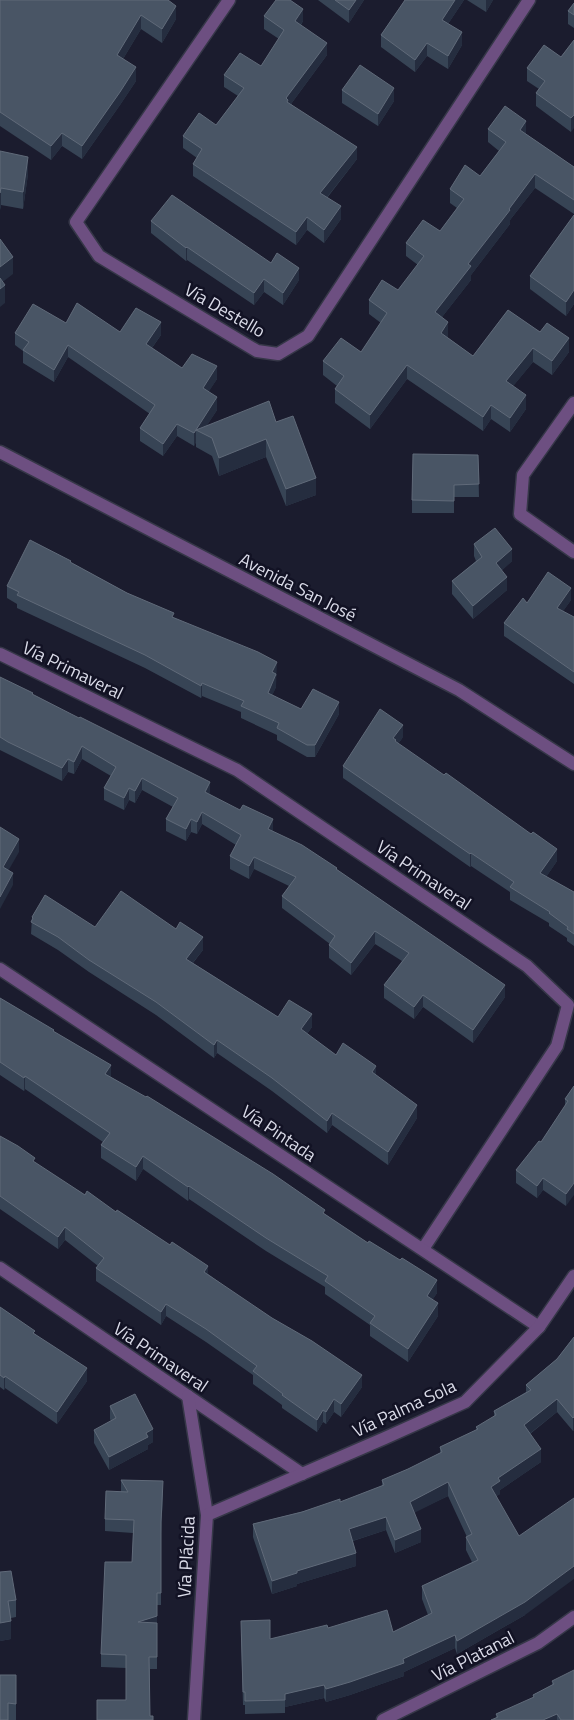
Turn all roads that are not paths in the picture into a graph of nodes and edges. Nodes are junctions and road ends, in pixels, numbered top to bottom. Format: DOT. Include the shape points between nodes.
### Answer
graph roads {
  1 [pos="229,0"];
  2 [pos="529,0"];
  3 [pos="574,404"];
  4 [pos="0,452"];
  5 [pos="574,552"];
  6 [pos="0,654"];
  7 [pos="574,764"];
  8 [pos="0,969"];
  9 [pos="423,1249"];
  10 [pos="0,1268"];
  11 [pos="574,1276"];
  12 [pos="539,1327"];
  13 [pos="188,1396"];
  14 [pos="302,1474"];
  15 [pos="207,1515"];
  16 [pos="574,1617"];
  17 [pos="194,1720"];
  18 [pos="384,1720"];
  1 -- 2 [label="street, Vía Destello" via="76,222 99,256 257,351 278,354 308,336"];
  3 -- 5 [label="street" via="523,475 520,514"];
  4 -- 7 [label="street, Avenida San José" via="458,690"];
  6 -- 9 [label="street, Vía Primaveral" via="238,770 527,966 568,1005 557,1046"];
  8 -- 9 [label="street, Vía Pintada"];
  9 -- 12 [label="street, Vía Pintada"];
  10 -- 13 [label="street, Vía Primaveral"];
  11 -- 12 [label="street, Vía Palma Sola"];
  12 -- 14 [label="street, Vía Palma Sola" via="465,1402"];
  13 -- 14 [label="street, Vía Primaveral"];
  13 -- 15 [label="street, Vía Plácida"];
  14 -- 15 [label="street, Vía Palma Sola"];
  15 -- 17 [label="street, Vía Plácida"];
  16 -- 18 [label="street, Vía Platanal" via="538,1643"];
}
